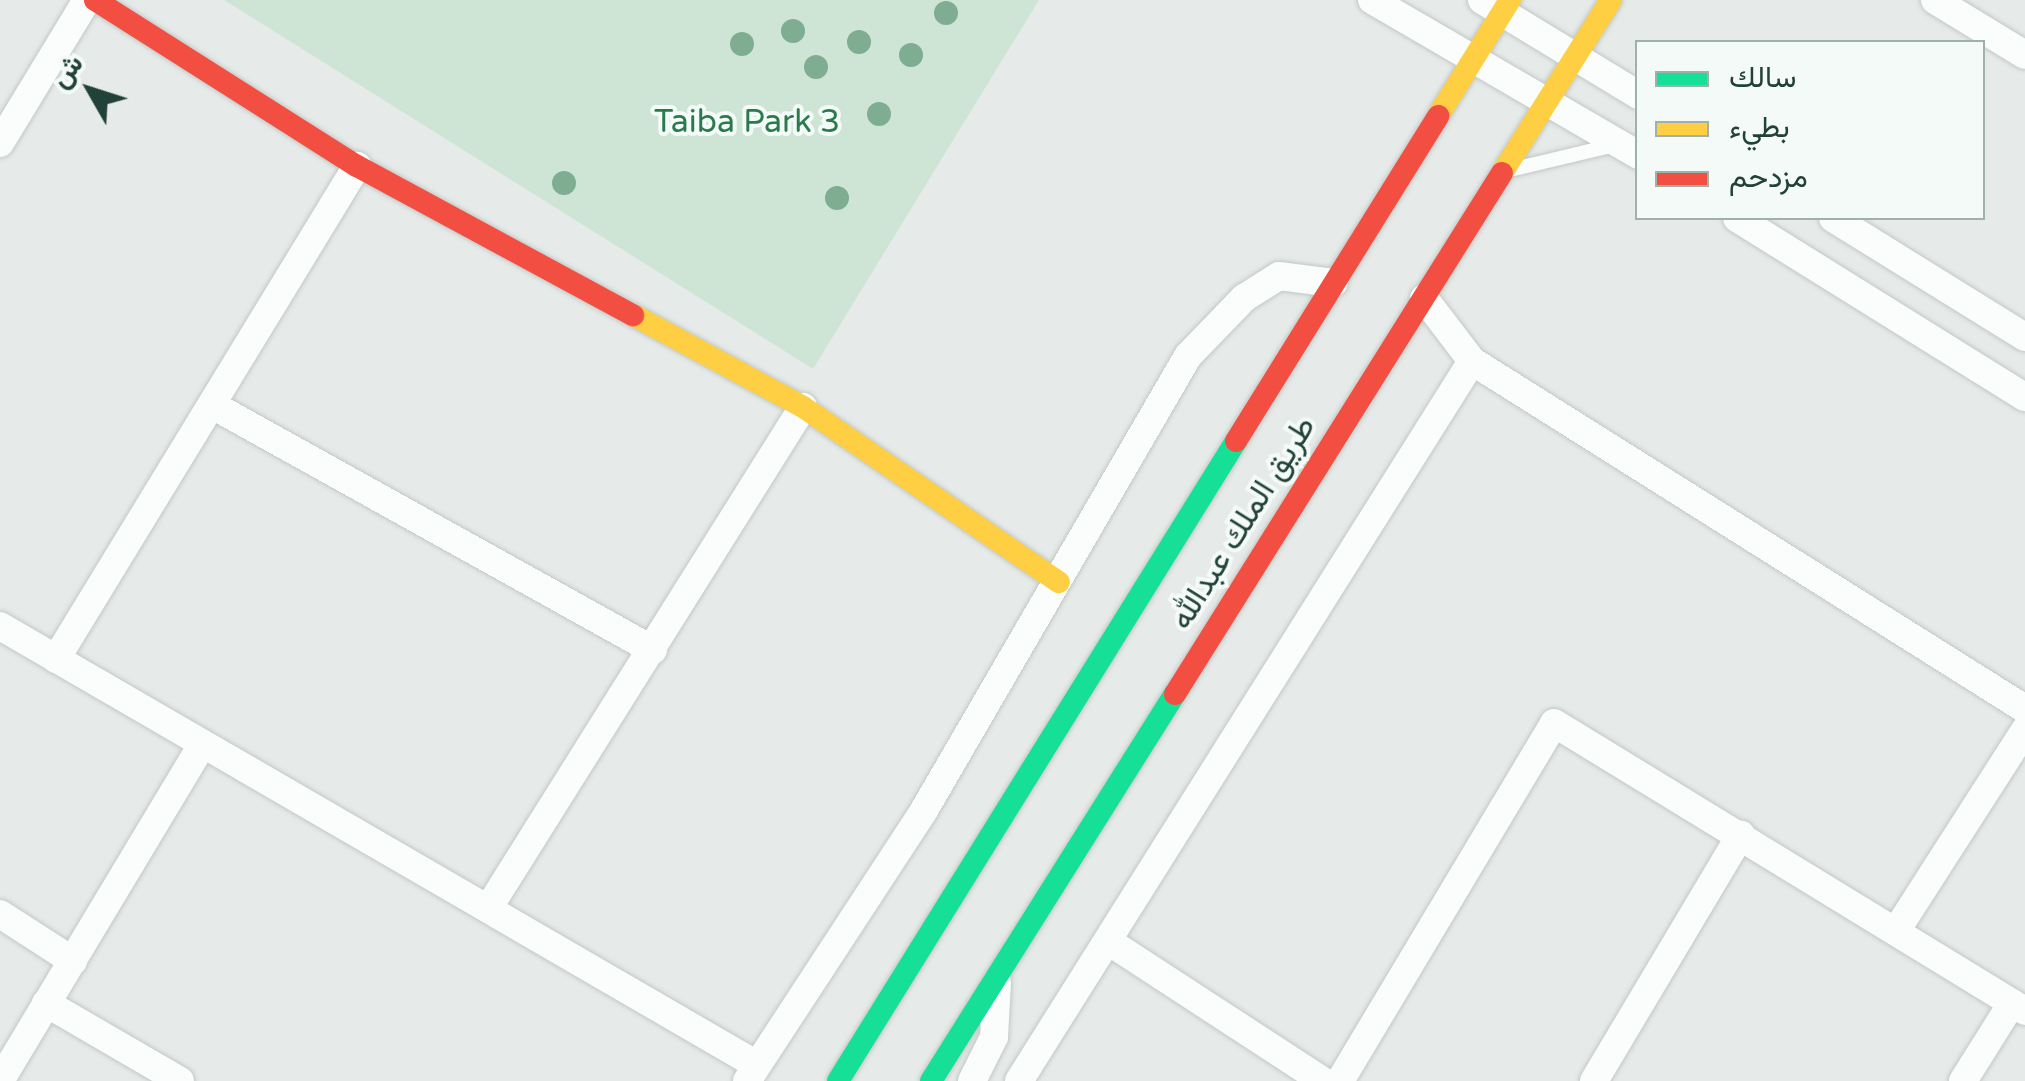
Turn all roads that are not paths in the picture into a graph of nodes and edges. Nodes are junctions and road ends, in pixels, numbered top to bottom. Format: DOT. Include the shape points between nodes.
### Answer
graph roads {
  1 [pos="87,0"];
  2 [pos="95,0"];
  3 [pos="1372,0"];
  4 [pos="1611,0"];
  5 [pos="1936,0"];
  6 [pos="1498,4"];
  7 [pos="1974,10"];
  8 [pos="2025,55"];
  9 [pos="1578,56"];
  10 [pos="1470,58"];
  11 [pos="1635,93"];
  12 [pos="1546,104"];
  13 [pos="0,144"];
  14 [pos="1629,150"];
  15 [pos="357,166"];
  16 [pos="1504,172"];
  17 [pos="1740,220"];
  18 [pos="1837,220"];
  19 [pos="1334,283"];
  20 [pos="1424,298"];
  21 [pos="2025,337"];
  22 [pos="1472,361"];
  23 [pos="2025,397"];
  24 [pos="216,407"];
  25 [pos="803,407"];
  26 [pos="1058,582"];
  27 [pos="0,626"];
  28 [pos="653,650"];
  29 [pos="56,660"];
  30 [pos="2025,709"];
  31 [pos="2025,730"];
  32 [pos="201,747"];
  33 [pos="1740,834"];
  34 [pos="492,904"];
  35 [pos="0,914"];
  36 [pos="1896,931"];
  37 [pos="1108,941"];
  38 [pos="73,961"];
  39 [pos="998,975"];
  40 [pos="46,1003"];
  41 [pos="2018,1007"];
  42 [pos="752,1073"];
  43 [pos="0,1081"];
  44 [pos="180,1081"];
  45 [pos="838,1081"];
  46 [pos="931,1081"];
  47 [pos="972,1081"];
  48 [pos="1019,1081"];
  49 [pos="1323,1081"];
  50 [pos="1340,1081"];
  51 [pos="1594,1081"];
  52 [pos="1963,1081"];
  1 -- 13 [label="street"];
  2 -- 15 [label="main road"];
  3 -- 10 [label="street"];
  4 -- 9 [label="main road, طريق الملك عبدالله"];
  5 -- 7 [label="street"];
  6 -- 9 [label="street"];
  6 -- 10 [label="main road, طريق الملك عبدالله"];
  7 -- 8 [label="street"];
  9 -- 11 [label="street"];
  9 -- 12 [label="main road, طريق الملك عبدالله"];
  10 -- 12 [label="street"];
  10 -- 19 [label="main road, طريق الملك عبدالله"];
  12 -- 14 [label="street"];
  12 -- 16 [label="main road, طريق الملك عبدالله"];
  14 -- 16 [label="lane"];
  15 -- 24 [label="street"];
  15 -- 25 [label="main road"];
  16 -- 20 [label="main road, طريق الملك عبدالله"];
  17 -- 23 [label="street"];
  18 -- 21 [label="street"];
  19 -- 26 [label="street" via="1280,276 1244,298 1188,356"];
  19 -- 45 [label="main road, طريق الملك عبدالله"];
  20 -- 22 [label="street"];
  20 -- 39 [label="main road, طريق الملك عبدالله"];
  22 -- 30 [label="street"];
  22 -- 37 [label="street"];
  24 -- 28 [label="street"];
  24 -- 29 [label="street"];
  25 -- 26 [label="main road"];
  25 -- 28 [label="street"];
  26 -- 42 [label="street" via="923,812"];
  27 -- 29 [label="street"];
  28 -- 34 [label="street"];
  29 -- 32 [label="street"];
  31 -- 36 [label="street"];
  32 -- 34 [label="street"];
  32 -- 38 [label="street"];
  33 -- 36 [label="street"];
  33 -- 50 [label="street" via="1554,723"];
  33 -- 51 [label="street"];
  34 -- 42 [label="street"];
  35 -- 38 [label="street"];
  36 -- 41 [label="street"];
  37 -- 48 [label="street"];
  37 -- 49 [label="street"];
  38 -- 40 [label="street"];
  39 -- 46 [label="main road, طريق الملك عبدالله"];
  39 -- 47 [label="street" via="994,1037"];
  40 -- 43 [label="street"];
  40 -- 44 [label="street"];
  41 -- 52 [label="street"];
}
